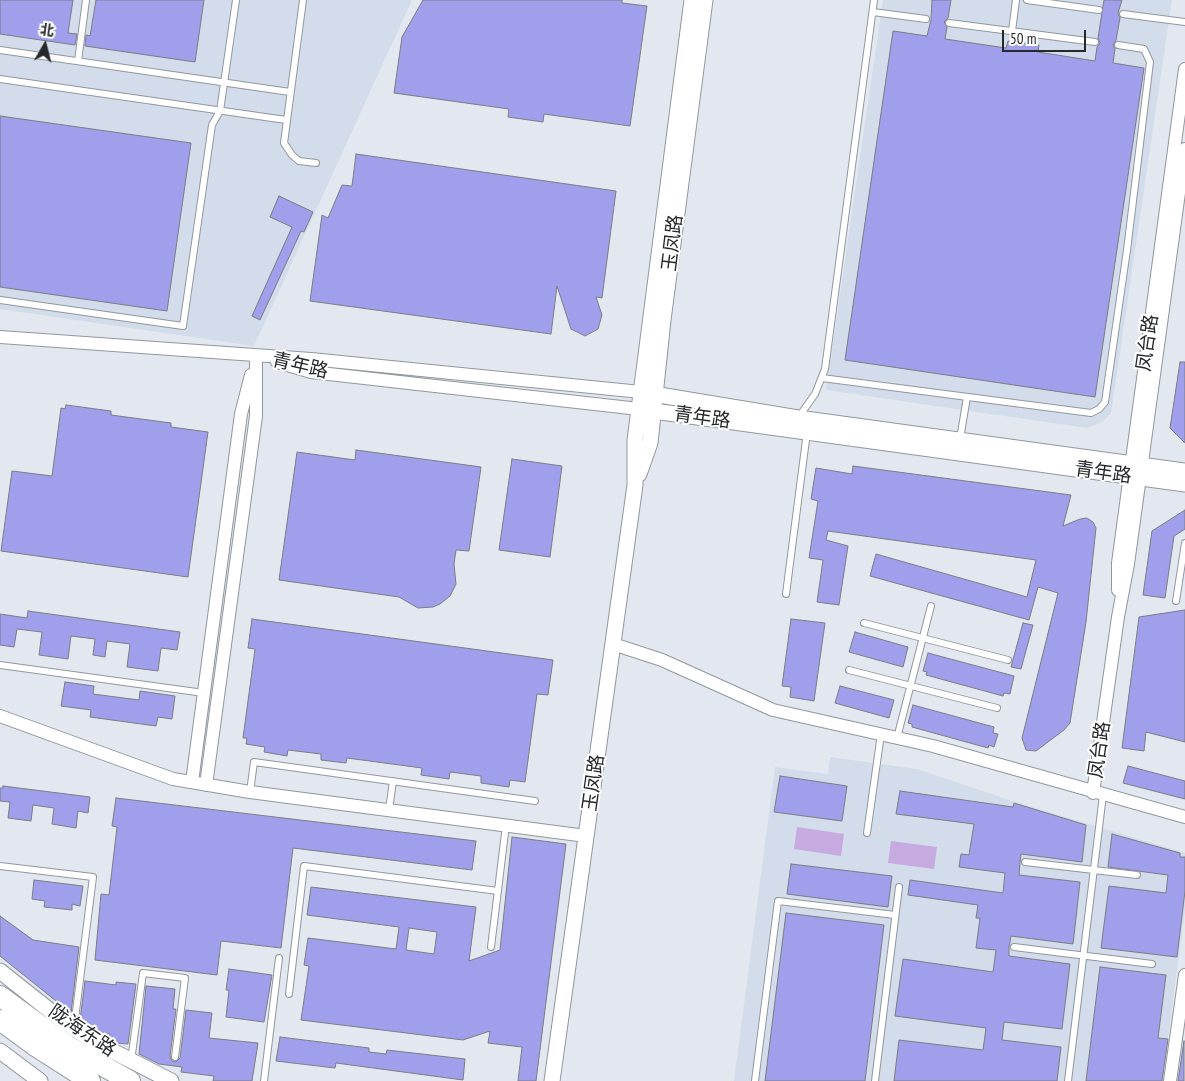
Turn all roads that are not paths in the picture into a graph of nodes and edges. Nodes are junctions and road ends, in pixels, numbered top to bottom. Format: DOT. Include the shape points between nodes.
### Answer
graph roads {
  1 [pos="86,0"];
  2 [pos="236,0"];
  3 [pos="303,0"];
  4 [pos="692,0"];
  5 [pos="705,0"];
  6 [pos="874,0"];
  7 [pos="1016,0"];
  8 [pos="1027,0"];
  9 [pos="1099,10"];
  10 [pos="873,12"];
  11 [pos="1123,14"];
  12 [pos="926,20"];
  13 [pos="1185,22"];
  14 [pos="949,23"];
  15 [pos="1012,31"];
  16 [pos="1095,42"];
  17 [pos="1118,45"];
  18 [pos="0,50"];
  19 [pos="78,62"];
  20 [pos="1185,69"];
  21 [pos="0,79"];
  22 [pos="224,83"];
  23 [pos="290,92"];
  24 [pos="220,110"];
  25 [pos="286,120"];
  26 [pos="1185,149"];
  27 [pos="316,163"];
  28 [pos="0,300"];
  29 [pos="0,337"];
  30 [pos="256,356"];
  31 [pos="822,378"];
  32 [pos="967,397"];
  33 [pos="647,402"];
  34 [pos="798,418"];
  35 [pos="807,432"];
  36 [pos="960,439"];
  37 [pos="1136,471"];
  38 [pos="1185,471"];
  39 [pos="1185,484"];
  40 [pos="1185,544"];
  41 [pos="786,594"];
  42 [pos="1176,601"];
  43 [pos="931,606"];
  44 [pos="864,622"];
  45 [pos="923,638"];
  46 [pos="613,644"];
  47 [pos="1008,660"];
  48 [pos="0,665"];
  49 [pos="849,670"];
  50 [pos="911,686"];
  51 [pos="204,693"];
  52 [pos="997,708"];
  53 [pos="0,716"];
  54 [pos="881,734"];
  55 [pos="897,738"];
  56 [pos="393,781"];
  57 [pos="192,782"];
  58 [pos="206,784"];
  59 [pos="250,792"];
  60 [pos="1098,794"];
  61 [pos="536,800"];
  62 [pos="389,810"];
  63 [pos="1185,817"];
  64 [pos="506,825"];
  65 [pos="867,833"];
  66 [pos="586,836"];
  67 [pos="1025,862"];
  68 [pos="0,866"];
  69 [pos="1094,870"];
  70 [pos="1137,875"];
  71 [pos="899,887"];
  72 [pos="498,891"];
  73 [pos="896,915"];
  74 [pos="491,947"];
  75 [pos="1014,947"];
  76 [pos="1084,955"];
  77 [pos="279,958"];
  78 [pos="1152,964"];
  79 [pos="0,971"];
  80 [pos="1185,975"];
  81 [pos="289,994"];
  82 [pos="0,996"];
  83 [pos="0,1020"];
  84 [pos="74,1028"];
  85 [pos="0,1051"];
  86 [pos="175,1057"];
  87 [pos="131,1072"];
  88 [pos="40,1081"];
  89 [pos="90,1081"];
  90 [pos="171,1081"];
  91 [pos="264,1081"];
  92 [pos="552,1081"];
  93 [pos="755,1081"];
  94 [pos="875,1081"];
  95 [pos="1068,1081"];
  96 [pos="1170,1081"];
  1 -- 19 [label="lane"];
  2 -- 22 [label="lane"];
  3 -- 23 [label="lane"];
  4 -- 33 [label="street, 玉凤路"];
  5 -- 33 [label="street, 玉凤路"];
  6 -- 10 [label="lane"];
  7 -- 15 [label="lane"];
  8 -- 9 [label="lane"];
  10 -- 12 [label="lane"];
  10 -- 31 [label="lane"];
  11 -- 13 [label="lane"];
  14 -- 15 [label="lane"];
  15 -- 16 [label="lane"];
  17 -- 32 [label="lane" via="1144,49 1150,62 1105,402 1099,410 1091,413"];
  18 -- 19 [label="lane"];
  19 -- 22 [label="lane"];
  20 -- 37 [label="street, 凤台路"];
  21 -- 24 [label="lane"];
  22 -- 23 [label="lane"];
  22 -- 24 [label="lane"];
  23 -- 25 [label="lane"];
  24 -- 25 [label="lane"];
  24 -- 28 [label="lane" via="212,125 183,326"];
  25 -- 27 [label="lane" via="286,148 299,161"];
  26 -- 37 [label="street, 凤台路"];
  29 -- 30 [label="street, 青年路"];
  30 -- 33 [label="street, 青年路" via="310,372"];
  30 -- 51 [label="street" via="241,414"];
  30 -- 58 [label="street" via="256,416"];
  31 -- 32 [label="lane"];
  31 -- 34 [label="lane"];
  32 -- 36 [label="lane"];
  33 -- 34 [label="street, 青年路"];
  33 -- 35 [label="street, 青年路"];
  33 -- 46 [label="street, 玉凤路" via="650,443 635,485"];
  34 -- 36 [label="street, 青年路"];
  35 -- 37 [label="street, 青年路"];
  35 -- 41 [label="lane"];
  36 -- 37 [label="street, 青年路"];
  37 -- 38 [label="street, 青年路"];
  37 -- 39 [label="street, 青年路"];
  37 -- 60 [label="street, 凤台路" via="1118,563 1118,617"];
  40 -- 42 [label="lane"];
  43 -- 45 [label="lane"];
  44 -- 45 [label="lane"];
  45 -- 47 [label="lane"];
  45 -- 50 [label="lane"];
  46 -- 54 [label="street" via="662,660 773,710"];
  46 -- 66 [label="street, 玉凤路"];
  48 -- 51 [label="lane"];
  49 -- 50 [label="lane"];
  50 -- 52 [label="lane"];
  50 -- 55 [label="lane"];
  51 -- 57 [label="street"];
  53 -- 57 [label="street" via="173,779"];
  54 -- 55 [label="street"];
  54 -- 65 [label="lane"];
  55 -- 60 [label="street"];
  56 -- 59 [label="lane" via="254,762"];
  56 -- 61 [label="lane"];
  56 -- 62 [label="lane"];
  57 -- 58 [label="street"];
  58 -- 59 [label="street"];
  59 -- 62 [label="street"];
  60 -- 63 [label="street"];
  60 -- 69 [label="lane"];
  62 -- 64 [label="street"];
  64 -- 66 [label="street"];
  64 -- 72 [label="lane"];
  66 -- 92 [label="street, 玉凤路"];
  67 -- 69 [label="lane"];
  68 -- 84 [label="lane" via="93,877"];
  69 -- 70 [label="lane"];
  69 -- 76 [label="lane"];
  71 -- 73 [label="lane"];
  72 -- 74 [label="lane"];
  72 -- 81 [label="lane" via="304,866"];
  73 -- 93 [label="lane" via="778,901"];
  73 -- 94 [label="lane"];
  75 -- 76 [label="lane"];
  76 -- 78 [label="lane"];
  76 -- 95 [label="lane"];
  77 -- 91 [label="lane"];
  79 -- 84 [label="street, 陇海东路"];
  80 -- 96 [label="street"];
  82 -- 87 [label="highway" via="71,1048"];
  83 -- 89 [label="highway"];
  84 -- 87 [label="street, 陇海东路"];
  85 -- 88 [label="street"];
  86 -- 87 [label="lane" via="185,978 143,973"];
  87 -- 90 [label="street, 陇海东路"];
}
